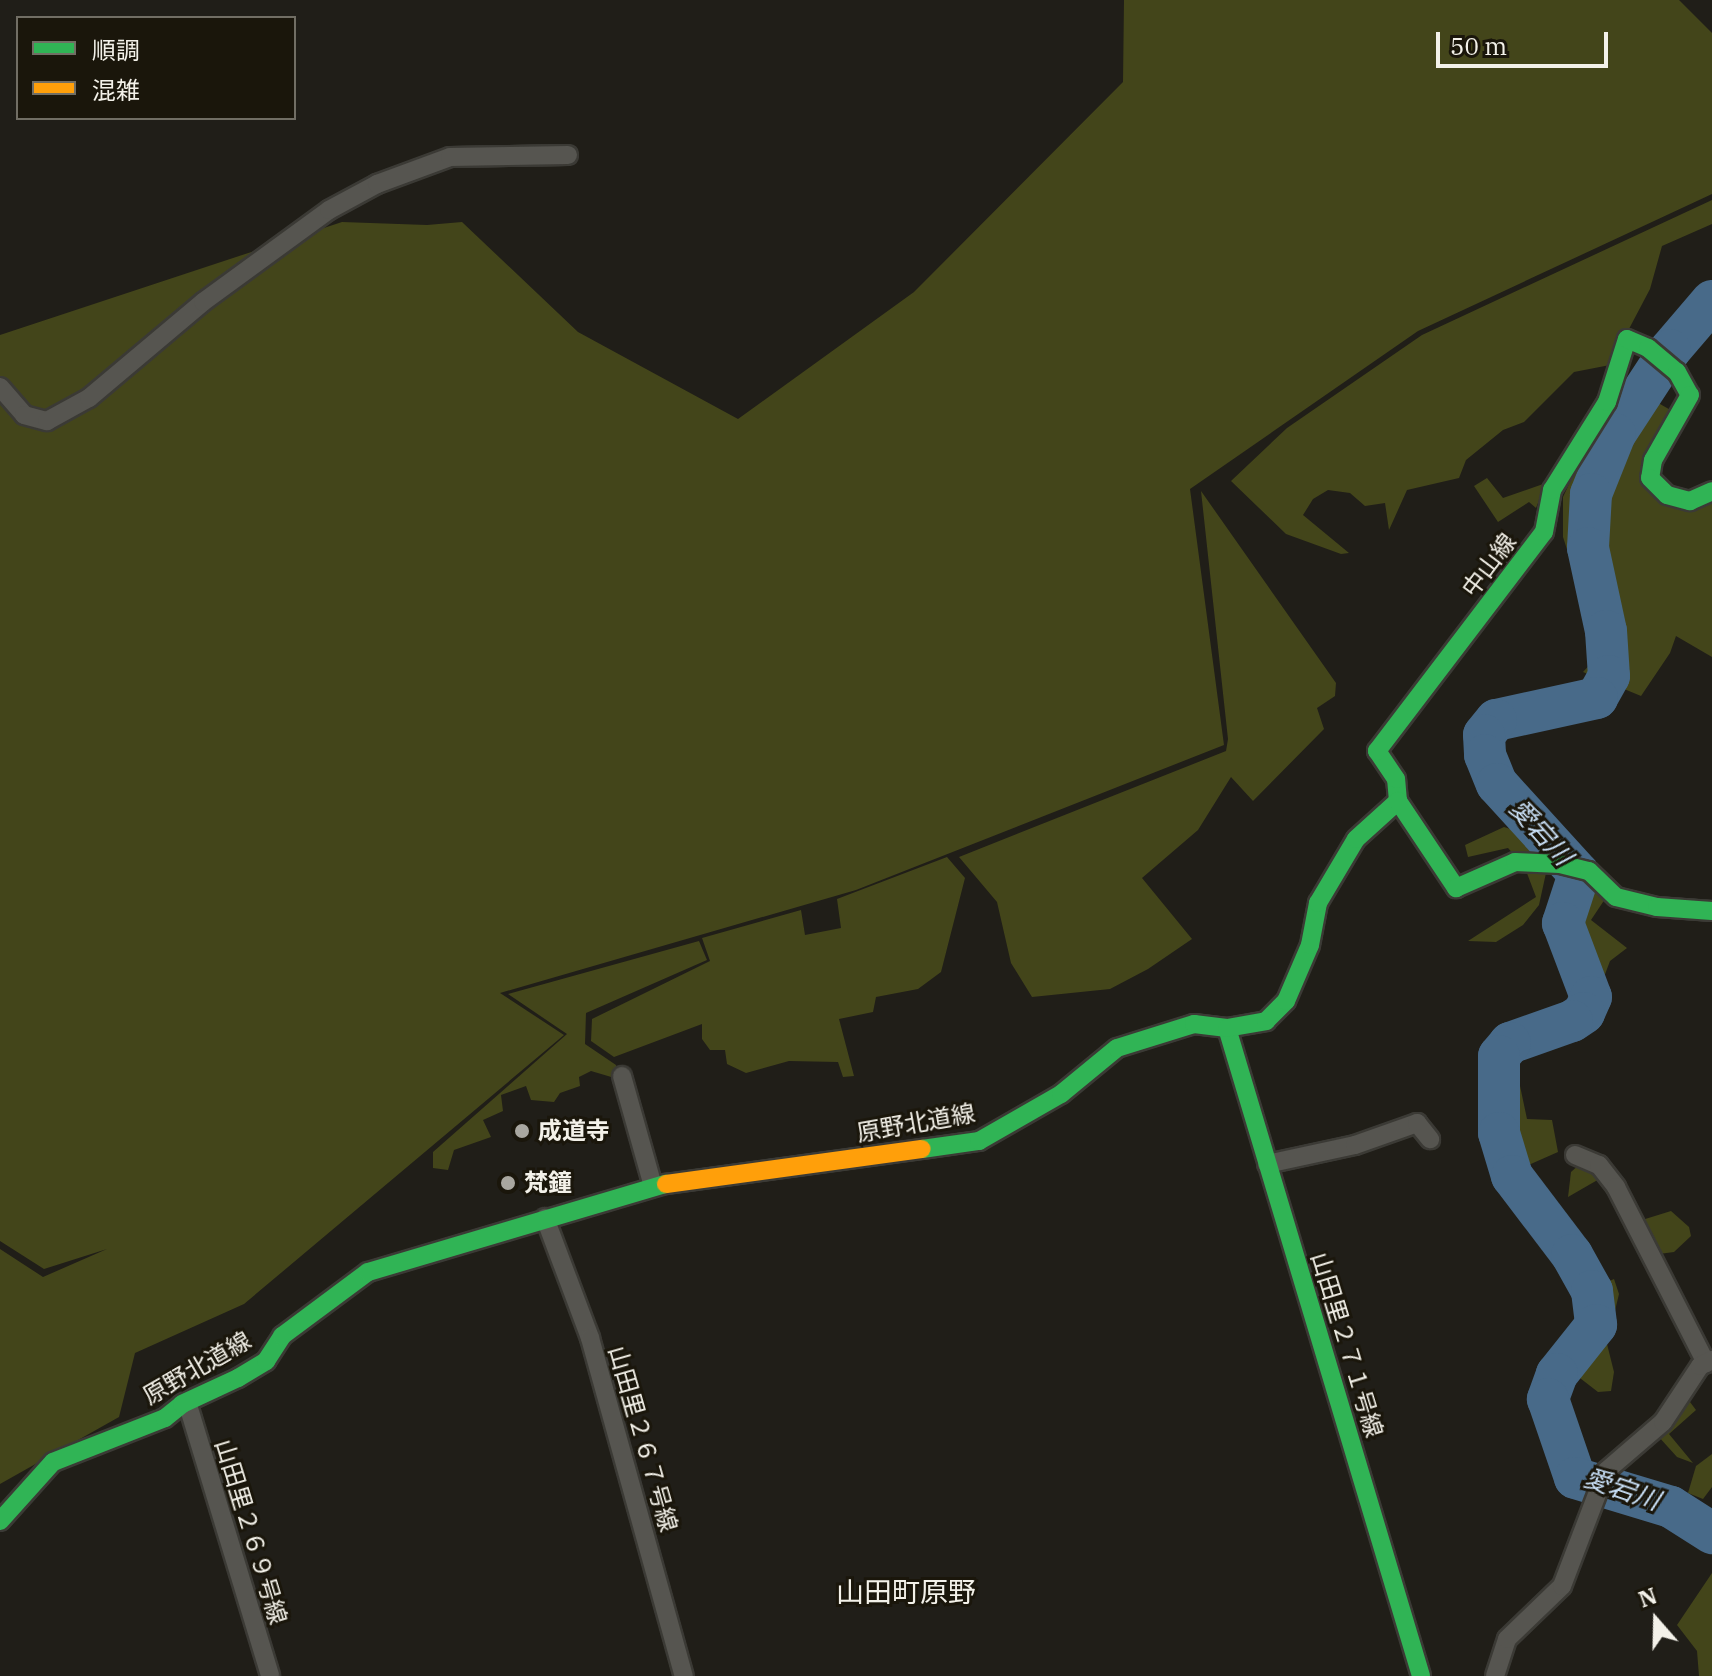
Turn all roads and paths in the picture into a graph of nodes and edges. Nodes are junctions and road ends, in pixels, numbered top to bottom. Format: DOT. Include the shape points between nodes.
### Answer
graph roads {
  1 [pos="568,155"];
  2 [pos="0,387"];
  3 [pos="1712,491"];
  4 [pos="1398,801"];
  5 [pos="1712,911"];
  6 [pos="1227,1028"];
  7 [pos="622,1076"];
  8 [pos="1430,1139"];
  9 [pos="1575,1155"];
  10 [pos="1267,1164"];
  11 [pos="653,1186"];
  12 [pos="545,1218"];
  13 [pos="1709,1362"];
  14 [pos="187,1402"];
  15 [pos="0,1521"];
  16 [pos="270,1676"];
  17 [pos="684,1676"];
  18 [pos="1421,1676"];
  19 [pos="1495,1676"];
  1 -- 2 [label="street" via="450,157 377,184 329,210 203,302 89,398 47,421 24,415"];
  3 -- 4 [label="street, 中山線" via="1690,501 1667,495 1650,478 1653,460 1690,395 1677,372 1648,348 1627,339 1607,402 1552,490 1544,532 1377,751 1396,779"];
  4 -- 5 [label="street" via="1456,888 1515,862 1560,864 1589,871 1616,897"];
  4 -- 6 [label="street, 原野北道線" via="1356,839 1318,903 1310,945 1286,1001 1266,1021"];
  6 -- 10 [label="street, 山田里２７１号線"];
  6 -- 11 [label="street, 原野北道線" via="1194,1024 1117,1048 1061,1094 979,1141"];
  7 -- 11 [label="street"];
  8 -- 10 [label="street" via="1417,1123 1355,1145"];
  9 -- 13 [label="street" via="1599,1165 1616,1187"];
  10 -- 18 [label="street, 山田里２７１号線"];
  11 -- 12 [label="street, 原野北道線"];
  12 -- 14 [label="street, 原野北道線" via="368,1272 282,1336 266,1361"];
  12 -- 17 [label="street, 山田里２６７号線" via="590,1338"];
  13 -- 19 [label="street" via="1700,1366 1663,1422 1606,1471 1562,1586 1507,1639"];
  14 -- 15 [label="street, 原野北道線" via="165,1418 53,1462"];
  14 -- 16 [label="street, 山田里２６９号線"];
}
